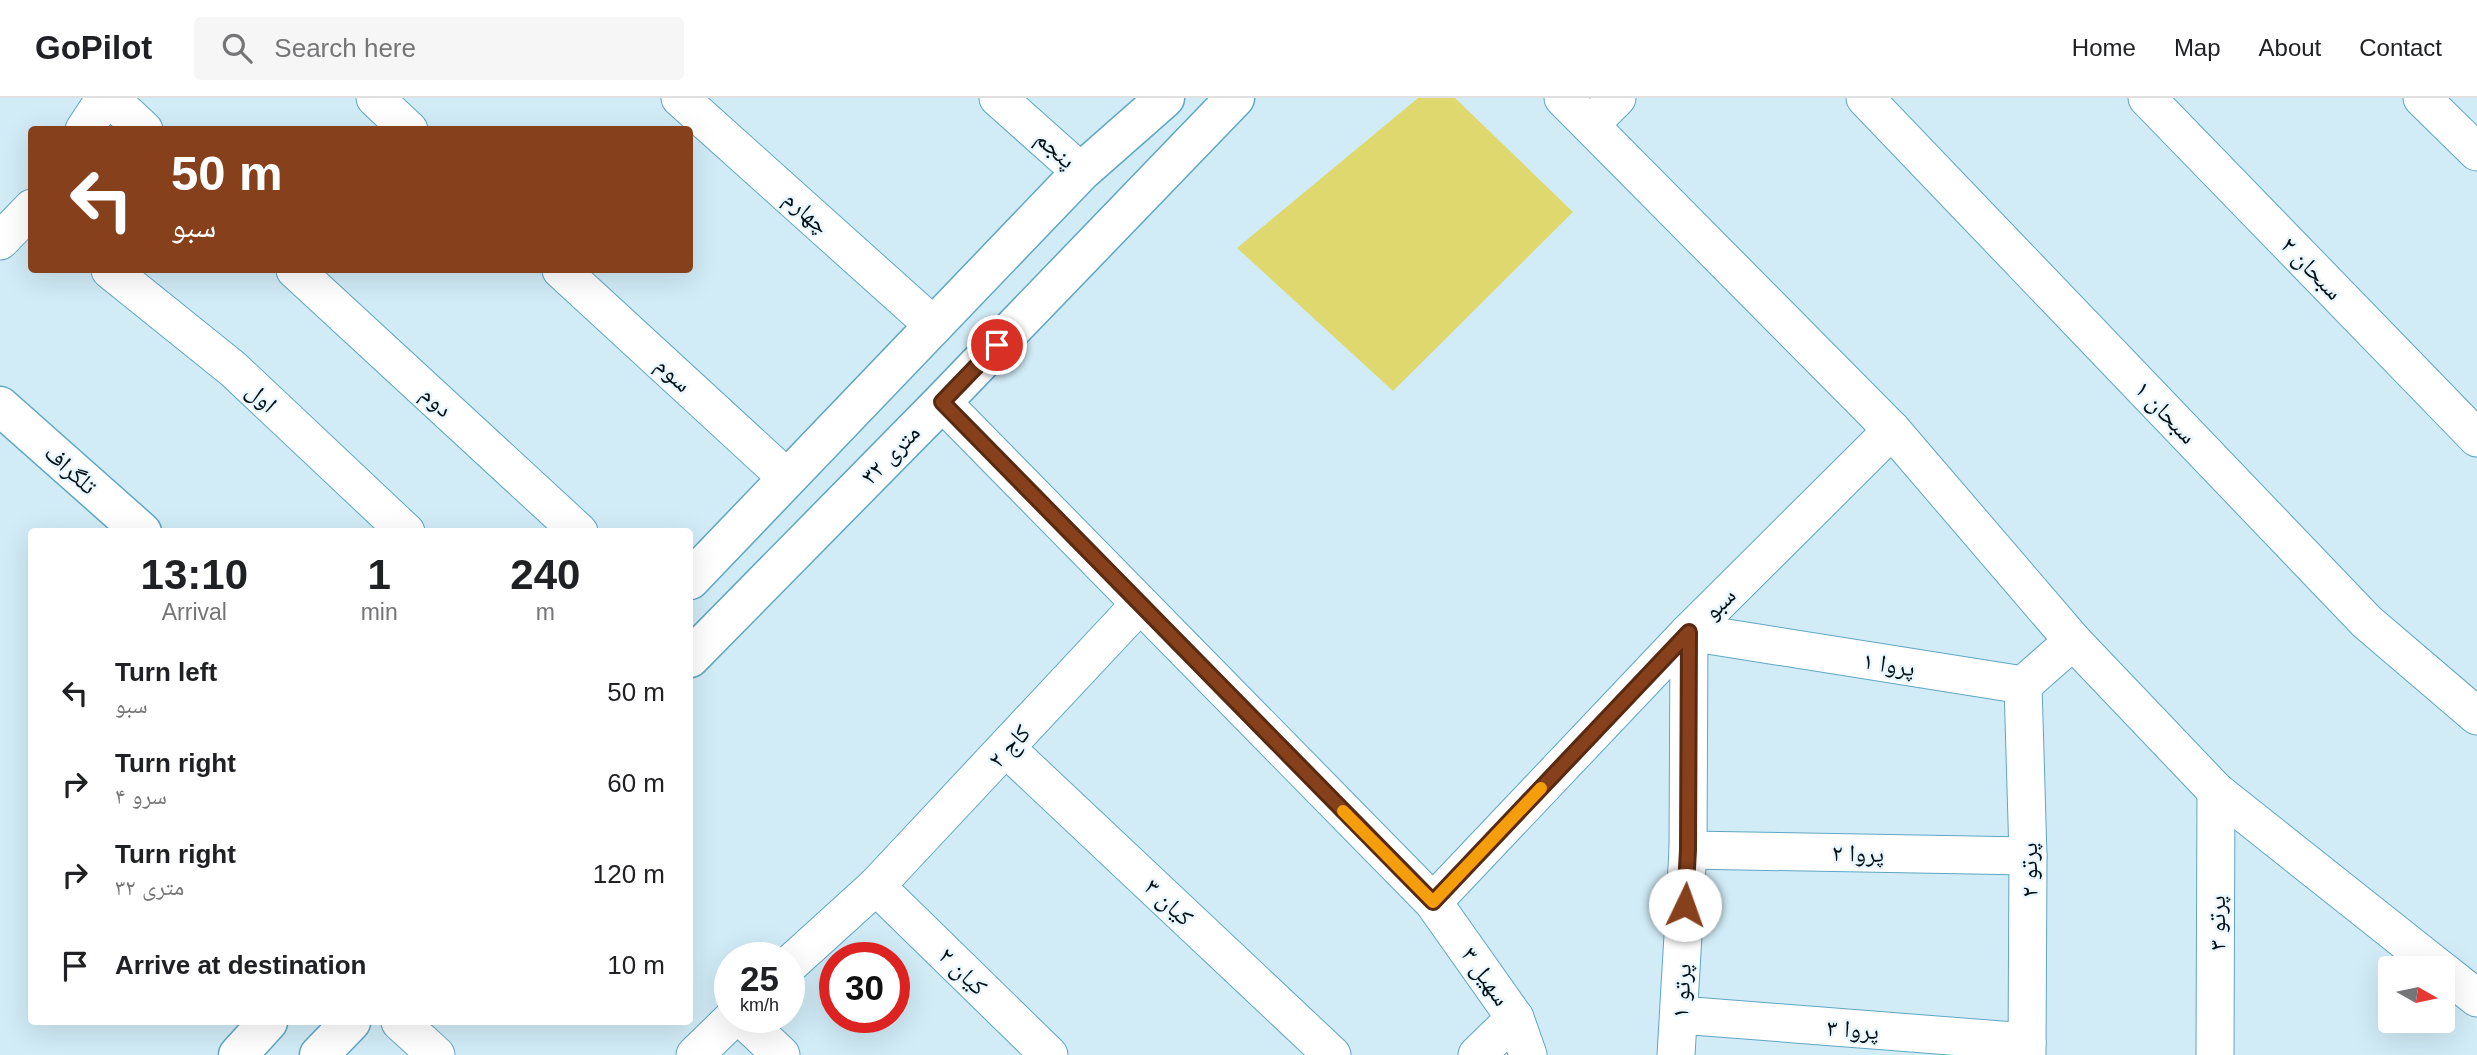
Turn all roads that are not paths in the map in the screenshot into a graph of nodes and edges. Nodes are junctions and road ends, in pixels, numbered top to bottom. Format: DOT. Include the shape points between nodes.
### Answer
graph roads {
  1 [pos="107,98"];
  2 [pos="375,98"];
  3 [pos="680,98"];
  4 [pos="998,98"];
  5 [pos="1165,98"];
  6 [pos="1236,98"];
  7 [pos="1563,98"];
  8 [pos="1618,98"];
  9 [pos="1865,98"];
  10 [pos="2147,98"];
  11 [pos="2422,98"];
  12 [pos="1590,125"];
  13 [pos="87,126"];
  14 [pos="139,126"];
  15 [pos="405,126"];
  16 [pos="2477,152"];
  17 [pos="1081,172"];
  18 [pos="28,212"];
  19 [pos="0,241"];
  20 [pos="114,273"];
  21 [pos="298,273"];
  22 [pos="564,273"];
  23 [pos="934,326"];
  24 [pos="942,402"];
  25 [pos="0,406"];
  26 [pos="1892,430"];
  27 [pos="2477,439"];
  28 [pos="787,478"];
  29 [pos="137,528"];
  30 [pos="402,528"];
  31 [pos="575,528"];
  32 [pos="693,577"];
  33 [pos="1140,604"];
  34 [pos="1689,632"];
  35 [pos="2073,641"];
  36 [pos="693,655"];
  37 [pos="2023,685"];
  38 [pos="2477,716"];
  39 [pos="1007,749"];
  40 [pos="2217,791"];
  41 [pos="1688,850"];
  42 [pos="2028,856"];
  43 [pos="876,886"];
  44 [pos="1433,902"];
  45 [pos="805,950"];
  46 [pos="2425,956"];
  47 [pos="2455,980"];
  48 [pos="2477,998"];
  49 [pos="1680,1015"];
  50 [pos="1515,1018"];
  51 [pos="265,1025"];
  52 [pos="348,1025"];
  53 [pos="403,1025"];
  54 [pos="718,1033"];
  55 [pos="757,1033"];
  56 [pos="2027,1049"];
  57 [pos="238,1055"];
  58 [pos="319,1055"];
  59 [pos="436,1055"];
  60 [pos="695,1055"];
  61 [pos="780,1055"];
  62 [pos="1049,1055"];
  63 [pos="1332,1055"];
  64 [pos="1477,1055"];
  65 [pos="1528,1055"];
  66 [pos="1676,1055"];
  67 [pos="2215,1055"];
  1 -- 13 [label="street"];
  1 -- 14 [label="street"];
  2 -- 15 [label="street"];
  3 -- 23 [label="street, چهارم"];
  4 -- 17 [label="street, پنجم"];
  5 -- 17 [label="main road"];
  6 -- 24 [label="main road, ۳۲ متری"];
  7 -- 12 [label="street"];
  8 -- 12 [label="street"];
  9 -- 38 [label="street, سبحان ۱" via="2367,622"];
  10 -- 27 [label="street, سبحان ۲"];
  11 -- 16 [label="street"];
  12 -- 26 [label="street"];
  17 -- 23 [label="main road"];
  18 -- 19 [label="street"];
  20 -- 30 [label="street, اول" via="233,369"];
  21 -- 31 [label="street, دوم"];
  22 -- 28 [label="street, سوم"];
  23 -- 28 [label="main road"];
  24 -- 33 [label="street, سهیل ۳"];
  24 -- 36 [label="main road, ۳۲ متری"];
  25 -- 29 [label="main road, تلگراف"];
  26 -- 34 [label="street, سبو"];
  26 -- 35 [label="street"];
  28 -- 32 [label="main road"];
  33 -- 39 [label="street, کاج ۲"];
  33 -- 44 [label="street, سهیل ۳"];
  34 -- 37 [label="street, پروا ۱"];
  34 -- 41 [label="street, پرتو ۱"];
  34 -- 44 [label="street, سبو"];
  35 -- 37 [label="street"];
  35 -- 40 [label="street"];
  37 -- 42 [label="street, پرتو ۲"];
  39 -- 43 [label="street, کاج ۲"];
  39 -- 63 [label="street, کیان ۳"];
  40 -- 46 [label="street"];
  40 -- 67 [label="street, پرتو ۳"];
  41 -- 42 [label="street, پروا ۲"];
  41 -- 49 [label="street, پرتو ۱"];
  42 -- 56 [label="street, پرتو ۲"];
  43 -- 45 [label="street, کاج ۲"];
  43 -- 62 [label="street, کیان ۲"];
  44 -- 50 [label="street, سهیل ۳"];
  47 -- 48 [label="street"];
  49 -- 56 [label="street, پروا ۳"];
  49 -- 66 [label="street, پرتو ۱"];
  50 -- 64 [label="street"];
  50 -- 65 [label="street, سهیل ۳"];
  51 -- 57 [label="main road"];
  52 -- 58 [label="main road"];
  53 -- 59 [label="street"];
  54 -- 60 [label="street"];
  55 -- 61 [label="street"];
}
